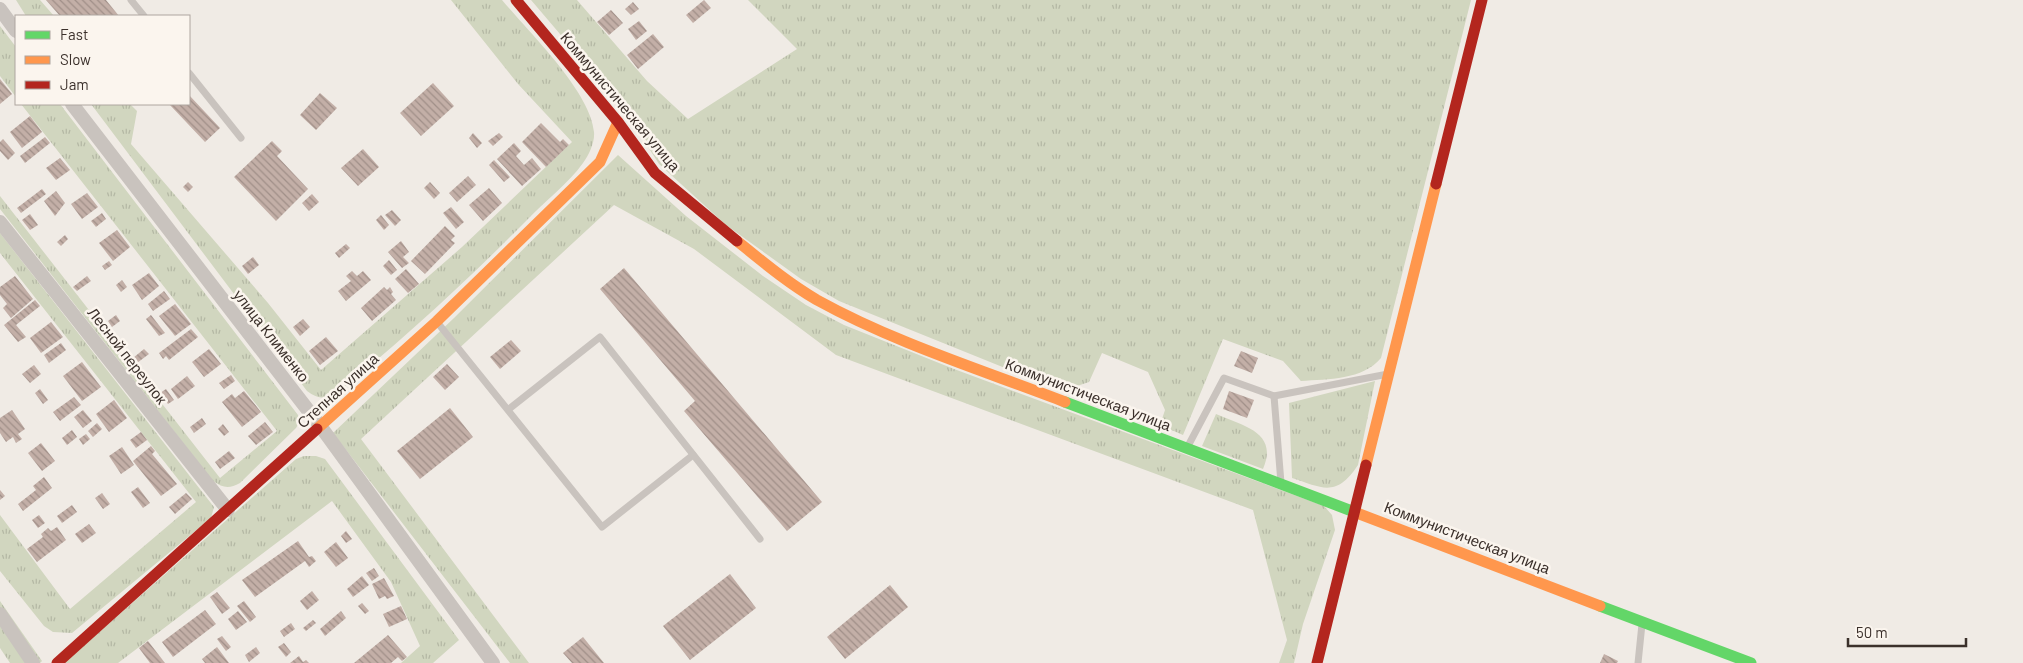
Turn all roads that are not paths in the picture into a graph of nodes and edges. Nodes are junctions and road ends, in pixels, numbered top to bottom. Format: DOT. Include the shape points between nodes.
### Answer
graph roads {
  1 [pos="131,0"];
  2 [pos="516,0"];
  3 [pos="1482,0"];
  4 [pos="0,4"];
  5 [pos="0,9"];
  6 [pos="143,15"];
  7 [pos="14,28"];
  8 [pos="190,74"];
  9 [pos="73,105"];
  10 [pos="618,122"];
  11 [pos="241,138"];
  12 [pos="0,222"];
  13 [pos="437,321"];
  14 [pos="1388,374"];
  15 [pos="1274,396"];
  16 [pos="509,410"];
  17 [pos="321,427"];
  18 [pos="1186,449"];
  19 [pos="693,455"];
  20 [pos="1282,483"];
  21 [pos="228,510"];
  22 [pos="1355,510"];
  23 [pos="760,539"];
  24 [pos="0,614"];
  25 [pos="1642,622"];
  26 [pos="33,663"];
  27 [pos="57,663"];
  28 [pos="493,663"];
  29 [pos="1317,663"];
  30 [pos="1638,663"];
  31 [pos="1751,663"];
  1 -- 6 [label="lane"];
  2 -- 10 [label="street, Коммунистическая улица"];
  3 -- 14 [label="street"];
  4 -- 7 [label="street"];
  5 -- 7 [label="street"];
  8 -- 11 [label="lane"];
  9 -- 17 [label="street, улица Клименко"];
  10 -- 13 [label="street, Степная улица" via="600,162"];
  10 -- 18 [label="street, Коммунистическая улица" via="655,173 774,272 816,299 903,340"];
  12 -- 21 [label="street, Лесной переулок"];
  13 -- 16 [label="lane"];
  13 -- 17 [label="street, Степная улица"];
  14 -- 15 [label="lane"];
  14 -- 22 [label="street"];
  15 -- 18 [label="lane" via="1224,378"];
  15 -- 20 [label="lane"];
  16 -- 19 [label="lane" via="602,527"];
  16 -- 19 [label="lane" via="600,337"];
  17 -- 21 [label="street, Степная улица"];
  17 -- 28 [label="street, улица Клименко"];
  18 -- 20 [label="street, Коммунистическая улица"];
  19 -- 23 [label="lane"];
  20 -- 22 [label="street, Коммунистическая улица"];
  21 -- 27 [label="street, Степная улица"];
  22 -- 25 [label="street, Коммунистическая улица"];
  22 -- 29 [label="street"];
  24 -- 26 [label="street"];
  25 -- 30 [label="lane"];
  25 -- 31 [label="street, Коммунистическая улица"];
}
